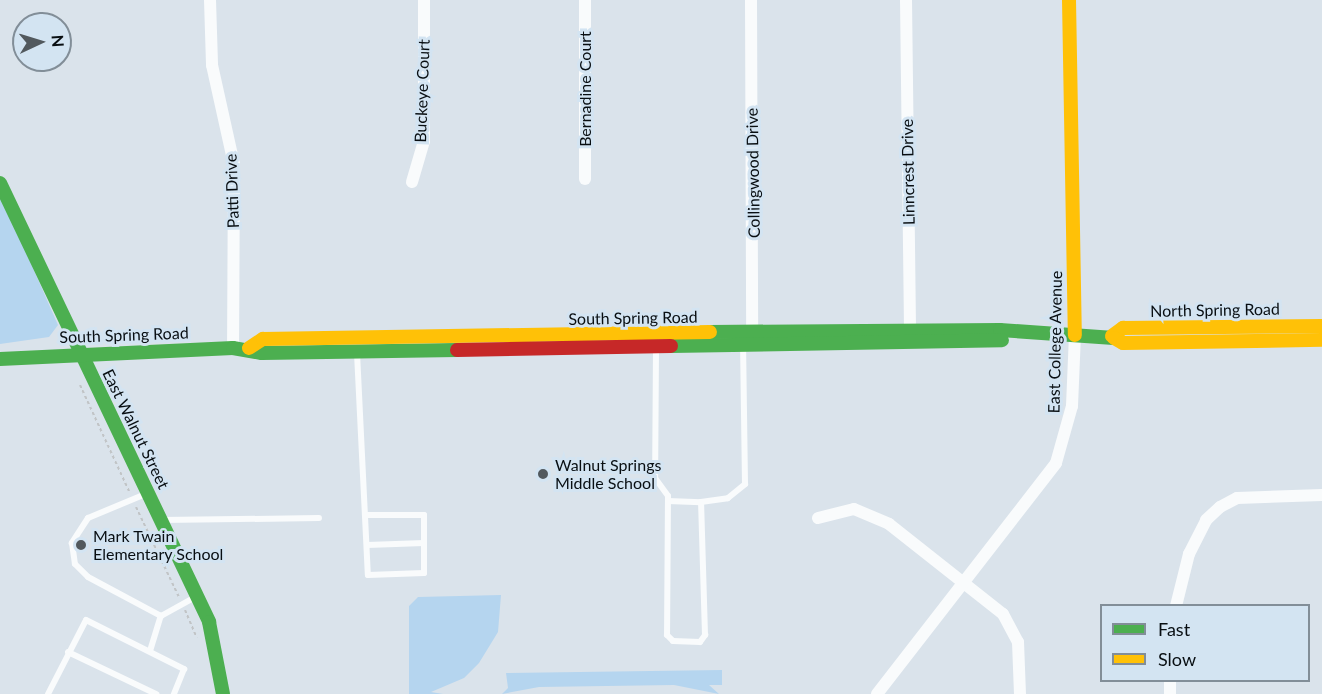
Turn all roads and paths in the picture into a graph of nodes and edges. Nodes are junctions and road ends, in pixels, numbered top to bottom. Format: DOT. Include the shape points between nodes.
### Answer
graph roads {
  1 [pos="210,0"];
  2 [pos="424,0"];
  3 [pos="585,0"];
  4 [pos="751,0"];
  5 [pos="906,0"];
  6 [pos="1069,0"];
  7 [pos="585,179"];
  8 [pos="412,182"];
  9 [pos="0,183"];
  10 [pos="1322,326"];
  11 [pos="910,330"];
  12 [pos="1019,335"];
  13 [pos="1075,335"];
  14 [pos="1112,336"];
  15 [pos="357,338"];
  16 [pos="1322,340"];
  17 [pos="749,341"];
  18 [pos="659,343"];
  19 [pos="910,345"];
  20 [pos="233,348"];
  21 [pos="249,348"];
  22 [pos="80,352"];
  23 [pos="357,352"];
  24 [pos="0,359"];
  25 [pos="79,381"];
  26 [pos="124,482"];
  27 [pos="148,493"];
  28 [pos="1322,495"];
  29 [pos="668,501"];
  30 [pos="701,502"];
  31 [pos="140,514"];
  32 [pos="365,515"];
  33 [pos="319,518"];
  34 [pos="818,518"];
  35 [pos="161,520"];
  36 [pos="424,543"];
  37 [pos="367,545"];
  38 [pos="964,583"];
  39 [pos="175,588"];
  40 [pos="197,596"];
  41 [pos="1176,604"];
  42 [pos="161,616"];
  43 [pos="150,651"];
  44 [pos="68,652"];
  45 [pos="48,694"];
  46 [pos="156,694"];
  47 [pos="174,694"];
  48 [pos="223,694"];
  49 [pos="877,694"];
  50 [pos="1020,694"];
  1 -- 20 [label="street, Patti Drive" via="212,65 234,164"];
  2 -- 8 [label="street, Buckeye Court" via="424,141"];
  3 -- 7 [label="street, Bernadine Court"];
  4 -- 17 [label="street, Collingwood Drive"];
  5 -- 11 [label="street, Linncrest Drive"];
  6 -- 13 [label="main road, East College Avenue"];
  9 -- 22 [label="main road, East Walnut Street"];
  10 -- 14 [label="main road, North Spring Road" via="1123,328"];
  11 -- 12 [label="main road, South Spring Road"];
  11 -- 17 [label="main road, South Spring Road"];
  11 -- 19 [label="street, Linncrest Drive"];
  12 -- 13 [label="main road, South Spring Road"];
  12 -- 19 [label="main road, South Spring Road" via="1007,340"];
  13 -- 14 [label="main road, North Spring Road"];
  13 -- 38 [label="street, East College Avenue" via="1072,406 1056,463"];
  14 -- 16 [label="main road, North Spring Road" via="1123,343"];
  15 -- 18 [label="main road, South Spring Road"];
  15 -- 21 [label="main road, South Spring Road" via="262,339"];
  15 -- 23 [label="main road"];
  17 -- 18 [label="main road, South Spring Road"];
  17 -- 19 [label="main road, South Spring Road"];
  17 -- 30 [label="lane" via="745,484 728,498"];
  18 -- 23 [label="main road, South Spring Road"];
  18 -- 29 [label="lane" via="656,478"];
  20 -- 21 [label="main road, South Spring Road"];
  20 -- 22 [label="main road, South Spring Road"];
  21 -- 23 [label="main road, South Spring Road" via="262,353"];
  22 -- 24 [label="main road, South Spring Road"];
  22 -- 27 [label="main road, East Walnut Street"];
  23 -- 32 [label="lane"];
  25 -- 26 [label="path"];
  27 -- 35 [label="main road, East Walnut Street"];
  27 -- 42 [label="lane" via="88,518 72,543 75,564 88,577"];
  28 -- 41 [label="street" via="1237,498 1220,507 1206,520 1189,554"];
  29 -- 30 [label="lane"];
  29 -- 30 [label="lane" via="667,635 673,641 700,642 705,635"];
  31 -- 39 [label="path"];
  32 -- 36 [label="lane" via="423,513"];
  32 -- 37 [label="lane"];
  33 -- 35 [label="lane"];
  34 -- 38 [label="street" via="854,509 872,517"];
  35 -- 40 [label="main road, East Walnut Street"];
  36 -- 37 [label="lane"];
  36 -- 37 [label="lane" via="424,573 368,576"];
  38 -- 49 [label="street, East College Avenue"];
  38 -- 50 [label="street" via="1014,629"];
  40 -- 42 [label="lane"];
  40 -- 48 [label="main road, East Walnut Street" via="214,637"];
  42 -- 43 [label="lane"];
  43 -- 44 [label="lane" via="86,620"];
  43 -- 47 [label="lane" via="184,669"];
  44 -- 45 [label="lane"];
  44 -- 46 [label="lane"];
}
